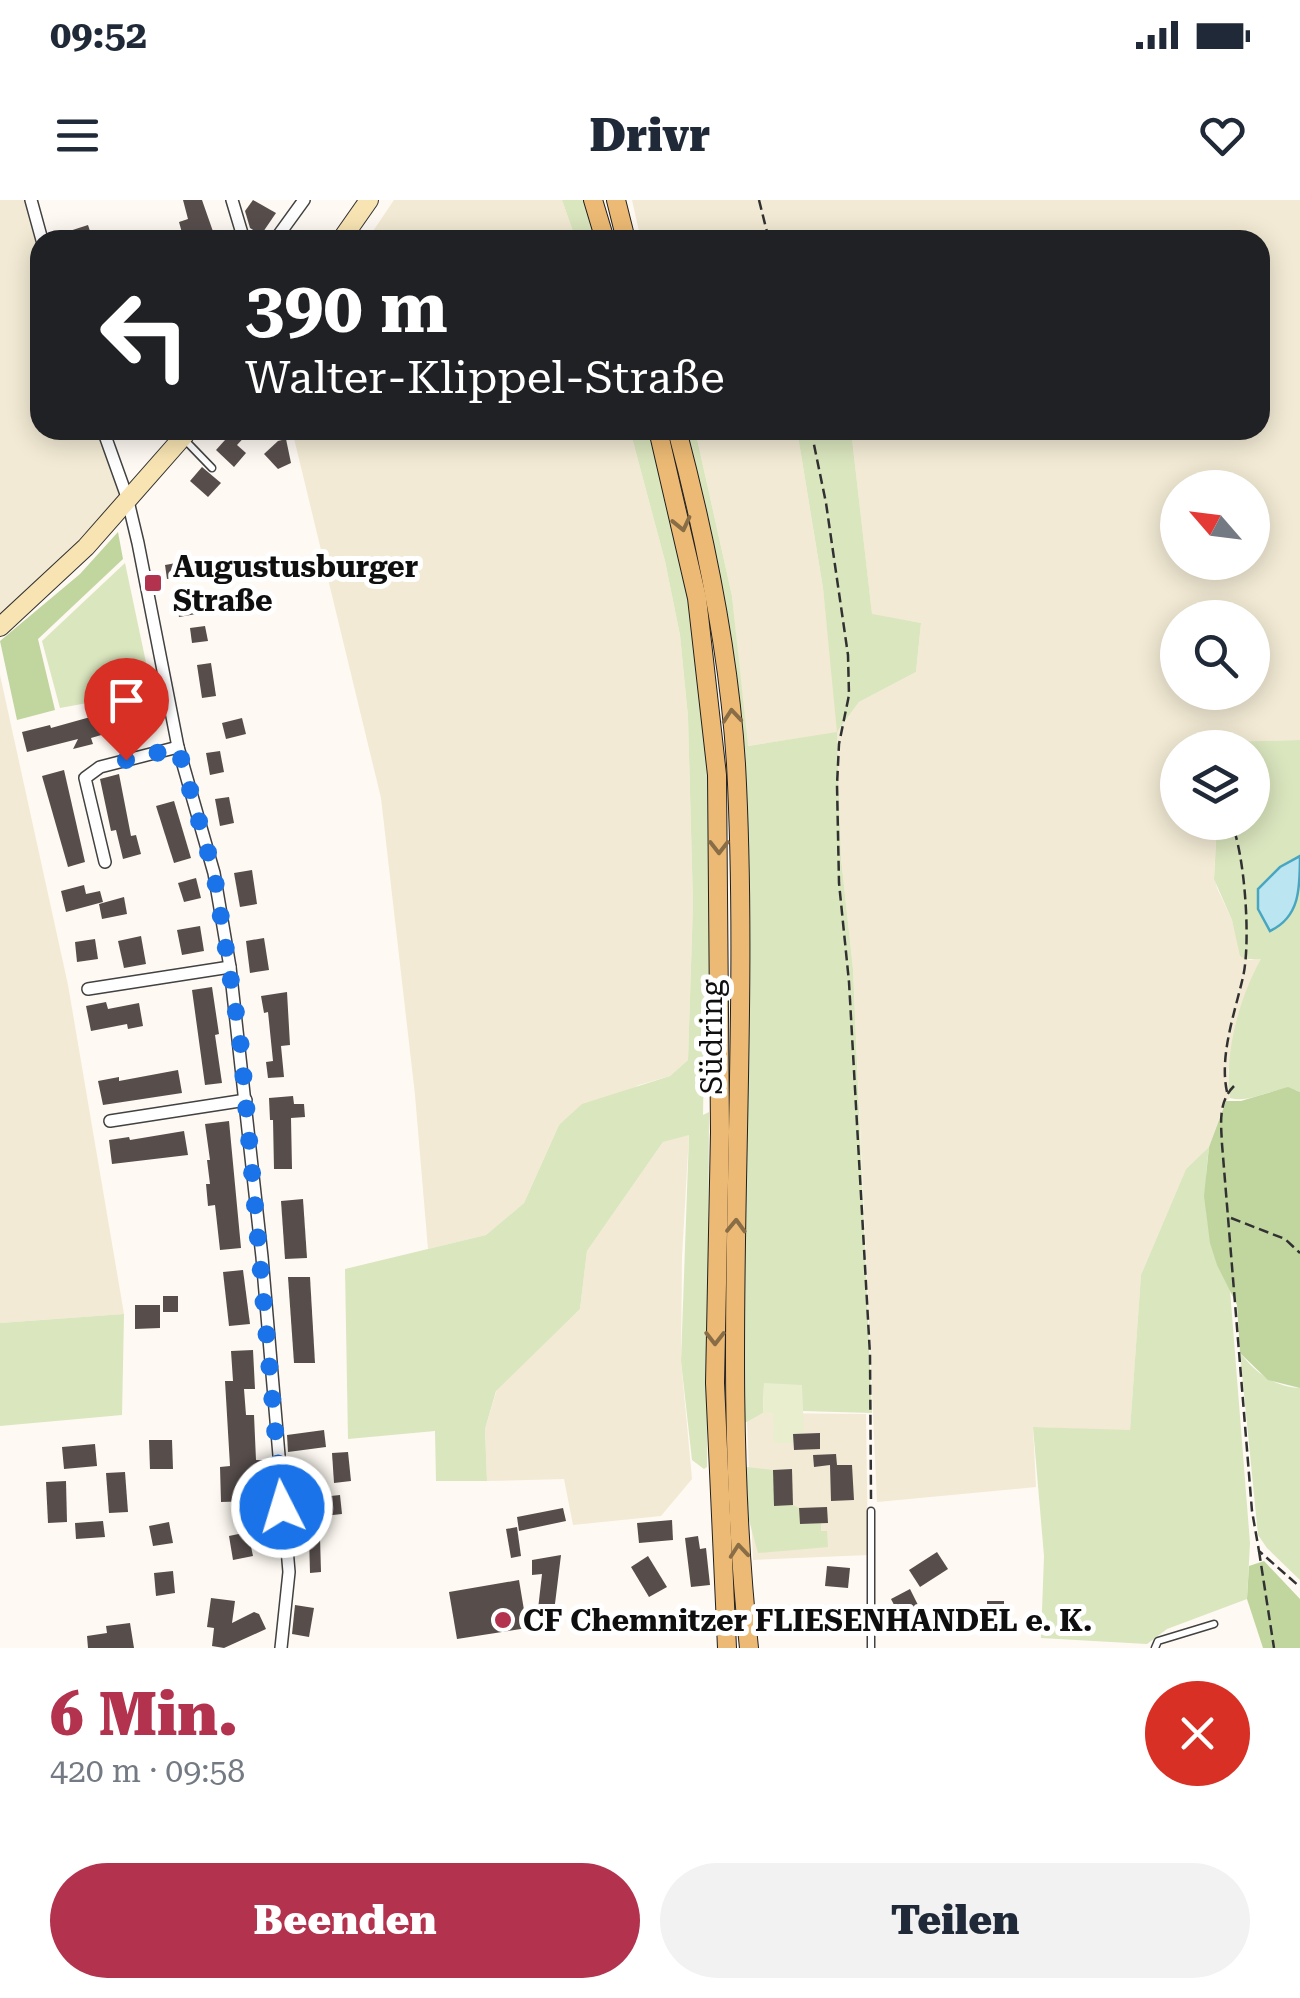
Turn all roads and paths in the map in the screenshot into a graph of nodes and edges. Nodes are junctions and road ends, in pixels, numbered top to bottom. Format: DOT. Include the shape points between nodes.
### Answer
graph roads {
  1 [pos="31,200"];
  2 [pos="232,200"];
  3 [pos="304,200"];
  4 [pos="369,200"];
  5 [pos="593,200"];
  6 [pos="616,200"];
  7 [pos="759,200"];
  8 [pos="39,230"];
  9 [pos="241,230"];
  10 [pos="282,230"];
  11 [pos="347,230"];
  12 [pos="602,230"];
  13 [pos="624,230"];
  14 [pos="766,230"];
  15 [pos="107,440"];
  16 [pos="180,440"];
  17 [pos="191,440"];
  18 [pos="661,440"];
  19 [pos="680,440"];
  20 [pos="813,440"];
  21 [pos="212,468"];
  22 [pos="127,497"];
  23 [pos="0,626"];
  24 [pos="178,748"];
  25 [pos="1235,840"];
  26 [pos="105,862"];
  27 [pos="230,967"];
  28 [pos="88,989"];
  29 [pos="727,1058"];
  30 [pos="1234,1086"];
  31 [pos="1227,1093"];
  32 [pos="246,1100"];
  33 [pos="110,1121"];
  34 [pos="1230,1217"];
  35 [pos="1300,1252"];
  36 [pos="871,1510"];
  37 [pos="1259,1551"];
  38 [pos="1300,1587"];
  39 [pos="1214,1624"];
  40 [pos="282,1646"];
  41 [pos="727,1648"];
  42 [pos="749,1648"];
  43 [pos="871,1648"];
  44 [pos="1155,1648"];
  45 [pos="1274,1648"];
  1 -- 8 [label="street"];
  2 -- 9 [label="street"];
  3 -- 10 [label="street"];
  4 -- 11 [label="main road"];
  5 -- 12 [label="main road"];
  6 -- 13 [label="main road"];
  7 -- 14 [label="path"];
  15 -- 22 [label="street"];
  16 -- 22 [label="main road"];
  17 -- 21 [label="lane"];
  18 -- 29 [label="main road, Südring, one-way" via="685,536 711,702"];
  29 -- 19 [label="main road, Südring, one-way" via="738,824 730,700 711,569"];
  20 -- 36 [label="path" via="848,655 837,785 839,883 869,1335"];
  22 -- 23 [label="main road" via="86,547"];
  22 -- 24 [label="street"];
  24 -- 26 [label="street" via="100,767 85,778"];
  24 -- 27 [label="street" via="214,873"];
  25 -- 31 [label="path" via="1247,950"];
  27 -- 28 [label="street"];
  27 -- 32 [label="street"];
  29 -- 41 [label="main road, Südring, one-way" via="718,1101 715,1416"];
  42 -- 29 [label="main road, Südring, one-way" via="735,1454 737,1091"];
  30 -- 31 [label="path"];
  31 -- 34 [label="path" via="1221,1119"];
  32 -- 33 [label="street"];
  32 -- 40 [label="street" via="289,1572"];
  34 -- 35 [label="path"];
  34 -- 37 [label="path" via="1240,1402"];
  36 -- 43 [label="lane"];
  37 -- 38 [label="path"];
  37 -- 45 [label="path"];
  39 -- 44 [label="lane" via="1158,1640"];
}
